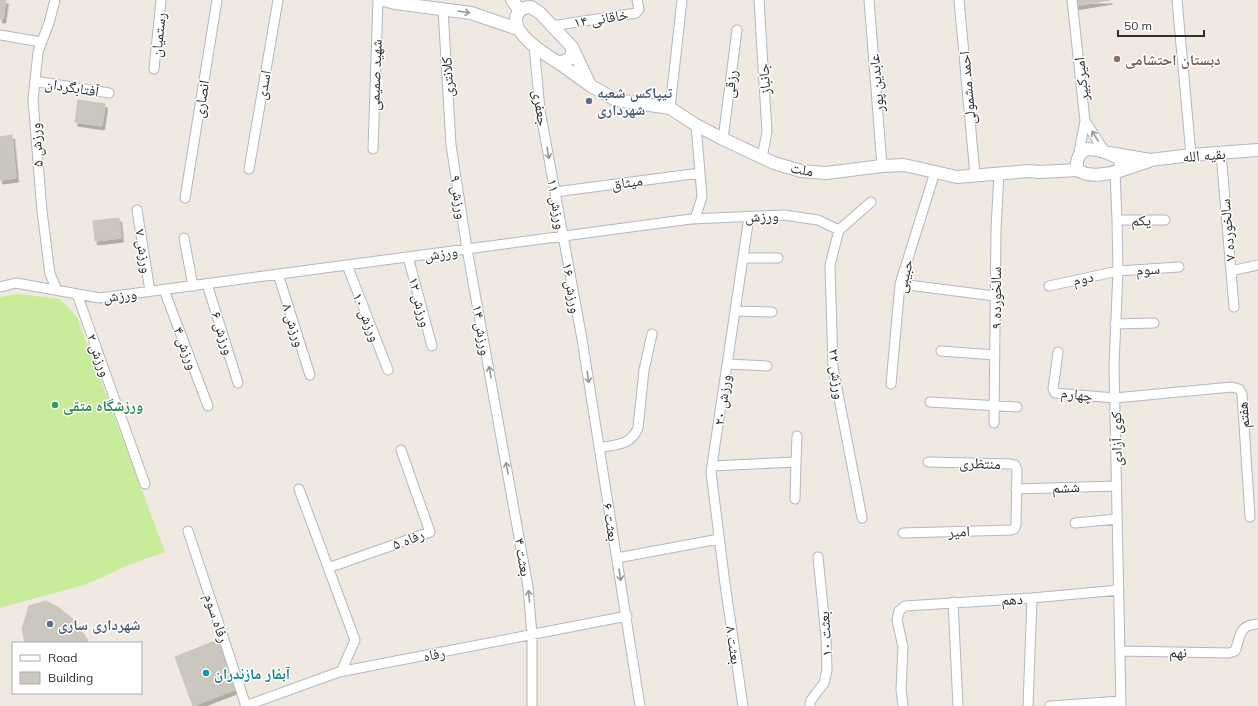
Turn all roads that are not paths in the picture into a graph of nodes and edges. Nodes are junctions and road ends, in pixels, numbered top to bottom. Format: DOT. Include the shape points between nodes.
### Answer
graph roads {
  1 [pos="55,0"];
  2 [pos="161,0"];
  3 [pos="217,0"];
  4 [pos="278,0"];
  5 [pos="384,0"];
  6 [pos="512,0"];
  7 [pos="637,0"];
  8 [pos="682,0"];
  9 [pos="759,0"];
  10 [pos="869,0"];
  11 [pos="959,0"];
  12 [pos="1072,0"];
  13 [pos="1177,0"];
  14 [pos="443,9"];
  15 [pos="520,11"];
  16 [pos="552,26"];
  17 [pos="518,29"];
  18 [pos="737,30"];
  19 [pos="0,35"];
  20 [pos="42,42"];
  21 [pos="534,45"];
  22 [pos="572,47"];
  23 [pos="559,63"];
  24 [pos="154,69"];
  25 [pos="35,81"];
  26 [pos="591,86"];
  27 [pos="109,93"];
  28 [pos="670,108"];
  29 [pos="1086,120"];
  30 [pos="696,125"];
  31 [pos="723,139"];
  32 [pos="451,145"];
  33 [pos="373,149"];
  34 [pos="1258,150"];
  35 [pos="1107,153"];
  36 [pos="1221,153"];
  37 [pos="1192,155"];
  38 [pos="762,157"];
  39 [pos="1150,160"];
  40 [pos="1078,162"];
  41 [pos="882,166"];
  42 [pos="248,169"];
  43 [pos="551,170"];
  44 [pos="700,172"];
  45 [pos="935,172"];
  46 [pos="1117,172"];
  47 [pos="999,173"];
  48 [pos="975,175"];
  49 [pos="555,192"];
  50 [pos="185,198"];
  51 [pos="871,202"];
  52 [pos="137,210"];
  53 [pos="748,217"];
  54 [pos="695,219"];
  55 [pos="1117,220"];
  56 [pos="1165,220"];
  57 [pos="839,230"];
  58 [pos="563,237"];
  59 [pos="184,238"];
  60 [pos="467,249"];
  61 [pos="408,257"];
  62 [pos="743,258"];
  63 [pos="778,258"];
  64 [pos="346,265"];
  65 [pos="1258,265"];
  66 [pos="1179,267"];
  67 [pos="1118,271"];
  68 [pos="1231,271"];
  69 [pos="278,274"];
  70 [pos="207,284"];
  71 [pos="900,284"];
  72 [pos="193,286"];
  73 [pos="1049,286"];
  74 [pos="0,287"];
  75 [pos="57,290"];
  76 [pos="164,290"];
  77 [pos="150,291"];
  78 [pos="77,294"];
  79 [pos="995,296"];
  80 [pos="1234,307"];
  81 [pos="735,311"];
  82 [pos="772,312"];
  83 [pos="1154,323"];
  84 [pos="1115,324"];
  85 [pos="652,334"];
  86 [pos="582,339"];
  87 [pos="432,346"];
  88 [pos="941,351"];
  89 [pos="1058,352"];
  90 [pos="995,355"];
  91 [pos="727,364"];
  92 [pos="767,366"];
  93 [pos="388,370"];
  94 [pos="310,375"];
  95 [pos="238,383"];
  96 [pos="891,384"];
  97 [pos="1115,398"];
  98 [pos="930,402"];
  99 [pos="995,405"];
  100 [pos="208,406"];
  101 [pos="1017,407"];
  102 [pos="496,410"];
  103 [pos="994,423"];
  104 [pos="797,436"];
  105 [pos="599,448"];
  106 [pos="401,450"];
  107 [pos="796,462"];
  108 [pos="928,462"];
  109 [pos="712,466"];
  110 [pos="146,484"];
  111 [pos="1116,486"];
  112 [pos="299,489"];
  113 [pos="1016,489"];
  114 [pos="795,499"];
  115 [pos="1250,517"];
  116 [pos="862,518"];
  117 [pos="1117,519"];
  118 [pos="1075,523"];
  119 [pos="1014,529"];
  120 [pos="188,531"];
  121 [pos="903,533"];
  122 [pos="719,540"];
  123 [pos="818,557"];
  124 [pos="617,558"];
  125 [pos="328,568"];
  126 [pos="724,584"];
  127 [pos="1119,590"];
  128 [pos="1032,598"];
  129 [pos="953,602"];
  130 [pos="627,616"];
  131 [pos="1258,624"];
  132 [pos="532,635"];
  133 [pos="1120,651"];
  134 [pos="341,672"];
  135 [pos="1121,703"];
  136 [pos="245,706"];
  137 [pos="532,706"];
  138 [pos="640,706"];
  139 [pos="743,706"];
  140 [pos="810,706"];
  141 [pos="903,706"];
  142 [pos="958,706"];
  143 [pos="1028,706"];
  144 [pos="1050,706"];
  1 -- 20 [label="street, ورزش ۵"];
  2 -- 24 [label="street, رستمیان"];
  3 -- 50 [label="street, انصاری"];
  4 -- 42 [label="street, اسدی"];
  5 -- 14 [label="main road"];
  5 -- 33 [label="street, شهید صمیمی"];
  6 -- 15 [label="main road"];
  7 -- 16 [label="street, خاقانی ۱۴" via="639,9 636,13"];
  8 -- 28 [label="street"];
  9 -- 38 [label="street, جانباز" via="767,132"];
  10 -- 41 [label="street, عابدین پور"];
  11 -- 48 [label="street, احمد مشمولی"];
  12 -- 29 [label="street, امیرکبیر"];
  13 -- 37 [label="street"];
  14 -- 17 [label="main road, one-way" via="471,13"];
  14 -- 32 [label="street, کلانتری"];
  15 -- 16 [label="main road" via="527,7 534,8"];
  15 -- 17 [label="main road" via="516,19"];
  16 -- 22 [label="main road"];
  17 -- 21 [label="main road, ملت"];
  18 -- 31 [label="street, رزقی"];
  19 -- 20 [label="street"];
  20 -- 25 [label="street, ورزش ۵" via="38,52"];
  21 -- 23 [label="main road, ملت"];
  21 -- 43 [label="street, جعفری, one-way" via="540,110"];
  22 -- 23 [label="main road" via="569,59"];
  22 -- 26 [label="main road"];
  23 -- 26 [label="main road, ملت"];
  25 -- 27 [label="street, آفتابگردان"];
  25 -- 75 [label="street, ورزش ۵" via="34,100 42,211 50,274"];
  26 -- 28 [label="main road, ملت" via="616,100"];
  28 -- 30 [label="main road, ملت"];
  35 -- 29 [label="street, one-way"];
  29 -- 40 [label="street, امیرکبیر"];
  30 -- 31 [label="main road, ملت"];
  30 -- 44 [label="street"];
  31 -- 38 [label="main road, ملت"];
  32 -- 60 [label="street, ورزش ۹"];
  34 -- 36 [label="main road, بقیه الله"];
  35 -- 39 [label="main road"];
  35 -- 40 [label="main road" via="1088,149"];
  35 -- 46 [label="main road" via="1120,159 1121,167"];
  36 -- 37 [label="main road, بقیه الله"];
  36 -- 68 [label="street, سالخورده ۷"];
  37 -- 39 [label="main road, بقیه الله"];
  38 -- 41 [label="main road, ملت" via="801,171 826,173"];
  39 -- 46 [label="main road"];
  40 -- 46 [label="main road" via="1084,174"];
  40 -- 47 [label="main road, ملت" via="1029,171"];
  41 -- 45 [label="main road, ملت" via="904,165"];
  43 -- 49 [label="street, ورزش ۱۱"];
  44 -- 49 [label="street, میثاق"];
  44 -- 54 [label="street" via="702,197"];
  45 -- 48 [label="main road, ملت" via="957,177"];
  45 -- 71 [label="street, حبیبی"];
  46 -- 55 [label="street, کوی آزادی"];
  47 -- 48 [label="main road, ملت"];
  47 -- 79 [label="street, سالخورده ۹"];
  49 -- 58 [label="street, ورزش ۱۱"];
  51 -- 57 [label="street"];
  52 -- 77 [label="street, ورزش ۷"];
  53 -- 54 [label="street, ورزش"];
  53 -- 57 [label="street, ورزش" via="784,214 818,220"];
  53 -- 62 [label="street, ورزش ۲۰"];
  54 -- 58 [label="street, ورزش"];
  55 -- 56 [label="street, یکم"];
  55 -- 67 [label="street, کوی آزادی"];
  57 -- 116 [label="street, ورزش ۲۲" via="830,264 833,367"];
  58 -- 60 [label="street, ورزش"];
  58 -- 86 [label="street, ورزش ۱۶"];
  59 -- 72 [label="street"];
  60 -- 61 [label="street, ورزش"];
  102 -- 60 [label="street, ورزش ۱۴, one-way"];
  61 -- 64 [label="street, ورزش"];
  61 -- 87 [label="street, ورزش ۱۲"];
  62 -- 63 [label="street"];
  62 -- 81 [label="street, ورزش ۲۰"];
  64 -- 69 [label="street, ورزش"];
  64 -- 93 [label="street, ورزش ۱۰"];
  65 -- 68 [label="street"];
  66 -- 67 [label="street, سوم"];
  67 -- 73 [label="street, دوم"];
  67 -- 84 [label="street, کوی آزادی"];
  68 -- 80 [label="street, سالخورده ۷"];
  69 -- 70 [label="street, ورزش"];
  69 -- 94 [label="street, ورزش ۸"];
  70 -- 72 [label="street, ورزش"];
  70 -- 95 [label="street, ورزش ۶"];
  71 -- 79 [label="street"];
  71 -- 96 [label="street, حبیبی"];
  72 -- 76 [label="street, ورزش"];
  74 -- 75 [label="street, ورزش" via="16,283"];
  75 -- 78 [label="street, ورزش"];
  76 -- 77 [label="street, ورزش"];
  76 -- 100 [label="street, ورزش ۴"];
  77 -- 78 [label="street, ورزش" via="100,298"];
  78 -- 110 [label="street, ورزش ۲"];
  79 -- 90 [label="street, سالخورده ۹"];
  81 -- 82 [label="street"];
  81 -- 91 [label="street, ورزش ۲۰"];
  83 -- 84 [label="street"];
  84 -- 97 [label="street, کوی آزادی"];
  85 -- 105 [label="street" via="644,370 638,428 630,441"];
  86 -- 105 [label="street, بعثت ۶, one-way"];
  88 -- 90 [label="street"];
  89 -- 97 [label="street, چهارم" via="1053,390 1055,393"];
  90 -- 99 [label="street, سالخورده ۹"];
  91 -- 92 [label="street"];
  91 -- 109 [label="street, ورزش ۲۰"];
  97 -- 111 [label="street, کوی آزادی"];
  97 -- 115 [label="street, هفتم" via="1232,387 1239,389 1242,394"];
  98 -- 99 [label="street"];
  99 -- 101 [label="street"];
  99 -- 103 [label="street, سالخورده ۹"];
  132 -- 102 [label="street, بعثت ۴, one-way" via="528,587"];
  104 -- 107 [label="street"];
  105 -- 124 [label="street, بعثت ۶"];
  106 -- 125 [label="street, رفاه ۵" via="430,532"];
  107 -- 109 [label="street"];
  107 -- 114 [label="street"];
  108 -- 113 [label="street, منتظری" via="1011,464 1016,466 1017,470"];
  109 -- 122 [label="street, ورزش ۲۰"];
  111 -- 113 [label="street, ششم"];
  111 -- 117 [label="street, کوی آزادی"];
  112 -- 125 [label="street"];
  113 -- 119 [label="street, منتظری"];
  117 -- 118 [label="street"];
  117 -- 127 [label="street, کوی آزادی"];
  119 -- 121 [label="street, امیر"];
  120 -- 136 [label="street, رفاه سوم"];
  122 -- 124 [label="street"];
  122 -- 126 [label="street, ورزش ۲۰"];
  123 -- 140 [label="street, بعثت ۱۰" via="827,670 824,683 810,702"];
  124 -- 130 [label="street, بعثت ۶, one-way"];
  125 -- 134 [label="street" via="354,640"];
  126 -- 139 [label="street, بعثت ٨"];
  127 -- 128 [label="street, دهم"];
  127 -- 133 [label="street, کوی آزادی"];
  128 -- 129 [label="street, دهم"];
  128 -- 143 [label="street"];
  129 -- 141 [label="street, دهم" via="905,606 899,611 897,620 903,647"];
  129 -- 142 [label="street"];
  130 -- 132 [label="street, رفاه"];
  130 -- 138 [label="street, بعثت ۶"];
  131 -- 133 [label="street, نهم" via="1244,627 1235,651 1229,653"];
  132 -- 134 [label="street, رفاه"];
  132 -- 137 [label="street, بعثت ۴"];
  133 -- 135 [label="street, کوی آزادی"];
  134 -- 136 [label="street, رفاه"];
  135 -- 144 [label="street"];
}
